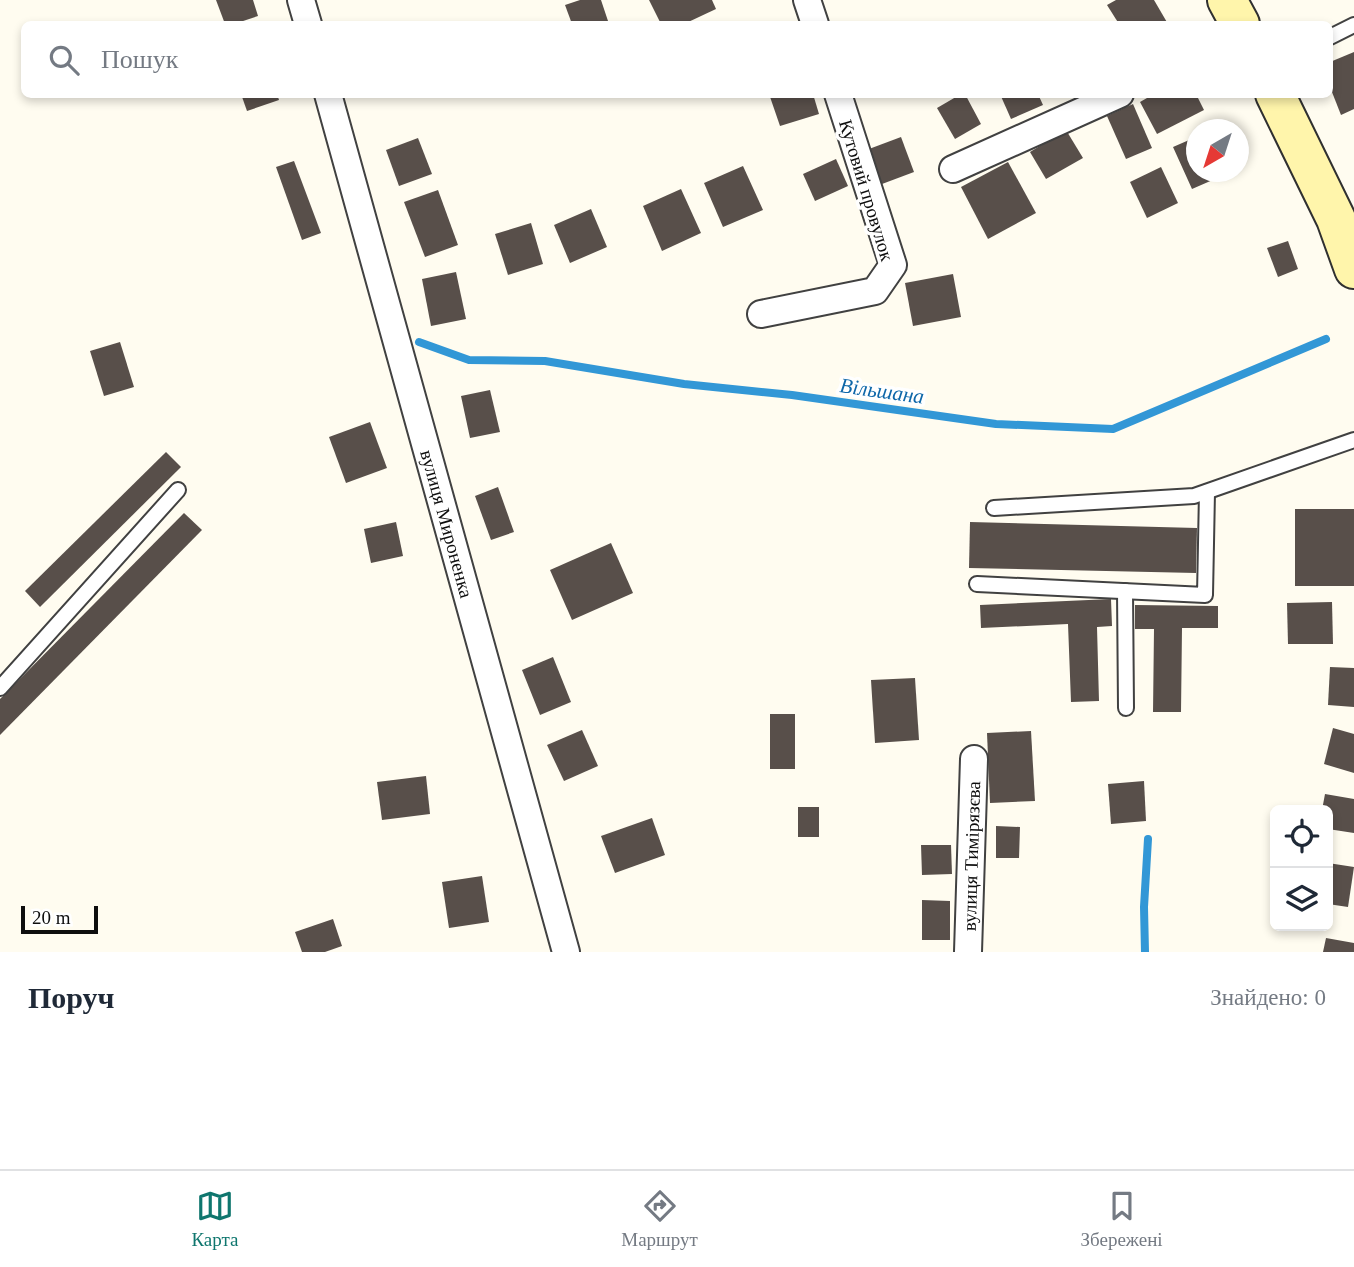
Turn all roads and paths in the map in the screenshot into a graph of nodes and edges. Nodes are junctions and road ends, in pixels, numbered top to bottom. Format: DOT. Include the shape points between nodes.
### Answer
graph roads {
  1 [pos="301,0"];
  2 [pos="807,0"];
  3 [pos="1227,0"];
  4 [pos="307,21"];
  5 [pos="814,21"];
  6 [pos="1238,21"];
  7 [pos="1354,25"];
  8 [pos="1333,35"];
  9 [pos="329,98"];
  10 [pos="839,98"];
  11 [pos="1111,98"];
  12 [pos="1277,98"];
  13 [pos="953,169"];
  14 [pos="1354,269"];
  15 [pos="761,314"];
  16 [pos="1354,440"];
  17 [pos="178,489"];
  18 [pos="1207,492"];
  19 [pos="994,508"];
  20 [pos="977,584"];
  21 [pos="1125,591"];
  22 [pos="0,688"];
  23 [pos="1126,708"];
  24 [pos="974,759"];
  25 [pos="566,952"];
  26 [pos="968,952"];
  1 -- 4 [label="street"];
  2 -- 5 [label="street"];
  3 -- 6 [label="main road"];
  7 -- 8 [label="lane"];
  9 -- 25 [label="street, вулиця Мироненка"];
  10 -- 15 [label="street, Кутовий провулок" via="893,265 875,291"];
  11 -- 13 [label="street"];
  12 -- 14 [label="main road" via="1336,219"];
  16 -- 18 [label="lane"];
  17 -- 22 [label="lane"];
  18 -- 19 [label="lane"];
  18 -- 21 [label="lane" via="1205,595"];
  20 -- 21 [label="lane"];
  21 -- 23 [label="lane"];
  24 -- 26 [label="street, вулиця Тимірязєва"];
}
